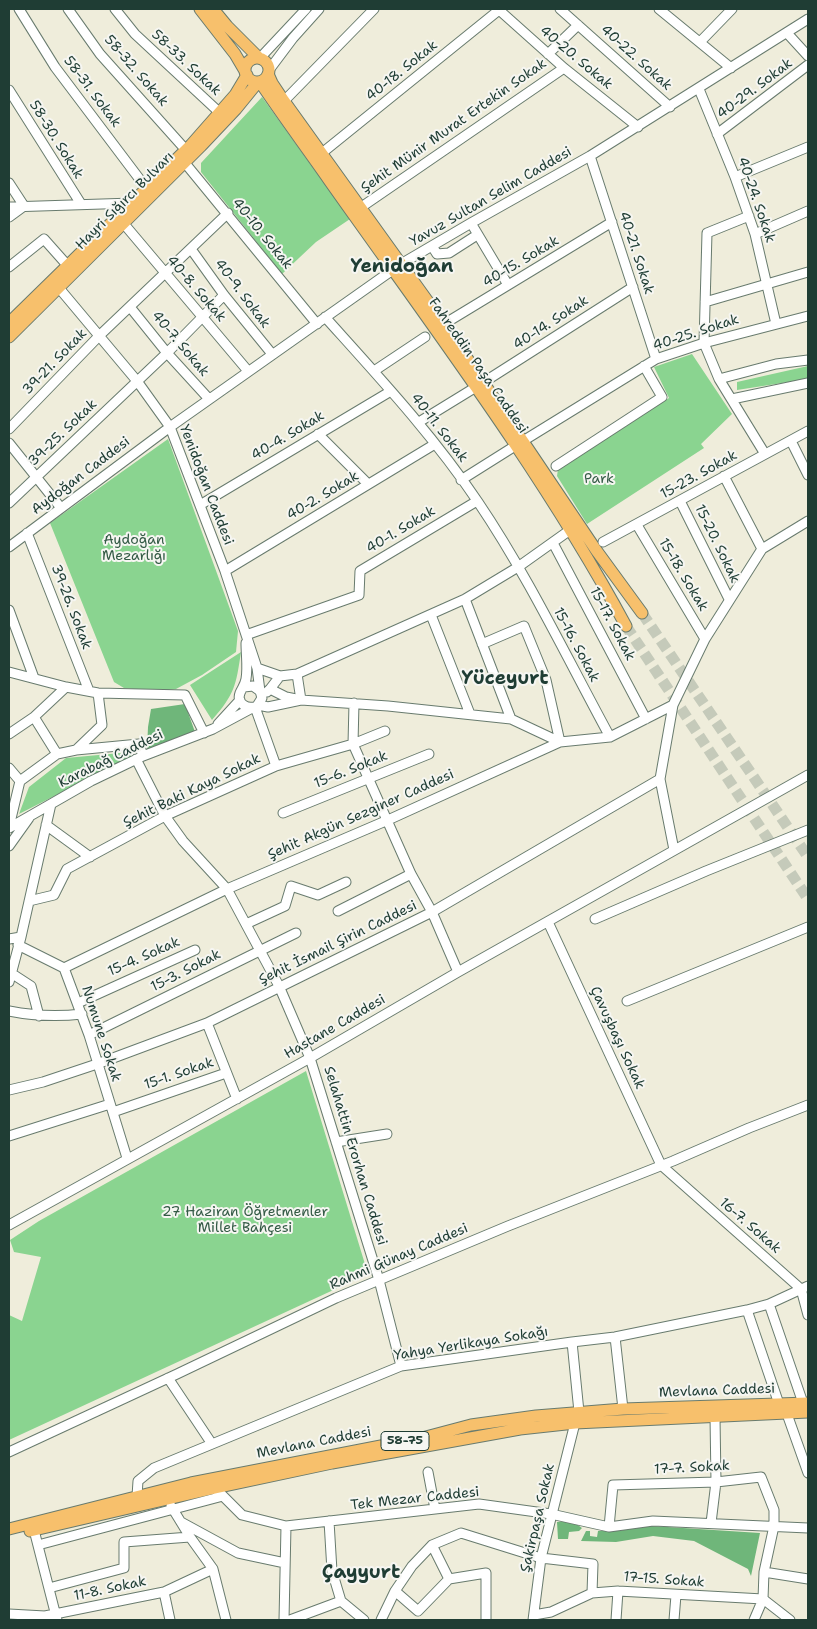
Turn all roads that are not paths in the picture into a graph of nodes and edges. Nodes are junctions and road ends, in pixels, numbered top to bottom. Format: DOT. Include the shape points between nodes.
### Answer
graph roads {
  1 [pos="19,9"];
  2 [pos="68,9"];
  3 [pos="114,9"];
  4 [pos="200,9"];
  5 [pos="213,9"];
  6 [pos="319,9"];
  7 [pos="374,9"];
  8 [pos="498,9"];
  9 [pos="560,9"];
  10 [pos="659,9"];
  11 [pos="732,9"];
  12 [pos="303,10"];
  13 [pos="808,19"];
  14 [pos="578,24"];
  15 [pos="787,33"];
  16 [pos="700,42"];
  17 [pos="548,54"];
  18 [pos="808,56"];
  19 [pos="259,58"];
  20 [pos="808,65"];
  21 [pos="564,68"];
  22 [pos="731,68"];
  23 [pos="246,73"];
  24 [pos="264,77"];
  25 [pos="699,89"];
  26 [pos="9,90"];
  27 [pos="284,101"];
  28 [pos="670,107"];
  29 [pos="220,113"];
  30 [pos="638,127"];
  31 [pos="717,134"];
  32 [pos="808,147"];
  33 [pos="185,149"];
  34 [pos="322,153"];
  35 [pos="590,156"];
  36 [pos="185,162"];
  37 [pos="735,177"];
  38 [pos="9,183"];
  39 [pos="146,189"];
  40 [pos="133,203"];
  41 [pos="80,204"];
  42 [pos="24,206"];
  43 [pos="9,207"];
  44 [pos="360,208"];
  45 [pos="808,211"];
  46 [pos="228,213"];
  47 [pos="749,216"];
  48 [pos="9,217"];
  49 [pos="612,222"];
  50 [pos="471,223"];
  51 [pos="124,224"];
  52 [pos="755,234"];
  53 [pos="477,235"];
  54 [pos="432,246"];
  55 [pos="191,249"];
  56 [pos="68,266"];
  57 [pos="9,267"];
  58 [pos="397,268"];
  59 [pos="808,272"];
  60 [pos="165,274"];
  61 [pos="767,282"];
  62 [pos="508,286"];
  63 [pos="633,287"];
  64 [pos="59,288"];
  65 [pos="224,295"];
  66 [pos="705,302"];
  67 [pos="130,307"];
  68 [pos="202,316"];
  69 [pos="808,316"];
  70 [pos="325,317"];
  71 [pos="9,323"];
  72 [pos="317,324"];
  73 [pos="444,324"];
  74 [pos="776,324"];
  75 [pos="100,335"];
  76 [pos="9,337"];
  77 [pos="425,337"];
  78 [pos="704,343"];
  79 [pos="167,353"];
  80 [pos="272,354"];
  81 [pos="656,359"];
  82 [pos="808,360"];
  83 [pos="644,366"];
  84 [pos="248,371"];
  85 [pos="374,371"];
  86 [pos="719,379"];
  87 [pos="137,381"];
  88 [pos="808,383"];
  89 [pos="480,385"];
  90 [pos="391,391"];
  91 [pos="209,399"];
  92 [pos="732,399"];
  93 [pos="419,422"];
  94 [pos="170,427"];
  95 [pos="9,429"];
  96 [pos="808,431"];
  97 [pos="318,434"];
  98 [pos="791,441"];
  99 [pos="9,443"];
  100 [pos="435,444"];
  101 [pos="519,444"];
  102 [pos="765,454"];
  103 [pos="556,466"];
  104 [pos="808,475"];
  105 [pos="724,476"];
  106 [pos="37,477"];
  107 [pos="462,480"];
  108 [pos="368,484"];
  109 [pos="477,501"];
  110 [pos="680,501"];
  111 [pos="9,503"];
  112 [pos="200,505"];
  113 [pos="61,508"];
  114 [pos="808,521"];
  115 [pos="637,525"];
  116 [pos="570,530"];
  117 [pos="27,533"];
  118 [pos="603,542"];
  119 [pos="553,543"];
  120 [pos="9,547"];
  121 [pos="762,549"];
  122 [pos="518,567"];
  123 [pos="225,571"];
  124 [pos="465,599"];
  125 [pos="729,599"];
  126 [pos="9,610"];
  127 [pos="642,613"];
  128 [pos="431,614"];
  129 [pos="626,626"];
  130 [pos="246,635"];
  131 [pos="705,639"];
  132 [pos="482,644"];
  133 [pos="257,668"];
  134 [pos="9,672"];
  135 [pos="297,674"];
  136 [pos="280,676"];
  137 [pos="34,678"];
  138 [pos="244,687"];
  139 [pos="66,688"];
  140 [pos="93,692"];
  141 [pos="240,700"];
  142 [pos="260,700"];
  143 [pos="301,700"];
  144 [pos="354,703"];
  145 [pos="673,705"];
  146 [pos="470,714"];
  147 [pos="34,717"];
  148 [pos="510,719"];
  149 [pos="646,719"];
  150 [pos="209,731"];
  151 [pos="385,731"];
  152 [pos="9,734"];
  153 [pos="610,737"];
  154 [pos="560,742"];
  155 [pos="353,744"];
  156 [pos="76,750"];
  157 [pos="57,754"];
  158 [pos="429,754"];
  159 [pos="140,758"];
  160 [pos="276,766"];
  161 [pos="9,768"];
  162 [pos="808,774"];
  163 [pos="368,778"];
  164 [pos="660,779"];
  165 [pos="20,781"];
  166 [pos="51,804"];
  167 [pos="282,813"];
  168 [pos="31,814"];
  169 [pos="166,816"];
  170 [pos="388,820"];
  171 [pos="9,824"];
  172 [pos="46,825"];
  173 [pos="808,830"];
  174 [pos="9,846"];
  175 [pos="674,850"];
  176 [pos="90,857"];
  177 [pos="411,874"];
  178 [pos="346,882"];
  179 [pos="227,888"];
  180 [pos="29,901"];
  181 [pos="338,912"];
  182 [pos="432,912"];
  183 [pos="595,919"];
  184 [pos="548,922"];
  185 [pos="246,924"];
  186 [pos="808,927"];
  187 [pos="296,933"];
  188 [pos="9,939"];
  189 [pos="20,941"];
  190 [pos="195,950"];
  191 [pos="259,950"];
  192 [pos="64,968"];
  193 [pos="458,972"];
  194 [pos="10,977"];
  195 [pos="279,986"];
  196 [pos="627,1001"];
  197 [pos="78,1003"];
  198 [pos="9,1012"];
  199 [pos="82,1014"];
  200 [pos="39,1016"];
  201 [pos="207,1023"];
  202 [pos="89,1035"];
  203 [pos="310,1058"];
  204 [pos="97,1064"];
  205 [pos="226,1072"];
  206 [pos="9,1090"];
  207 [pos="236,1099"];
  208 [pos="808,1105"];
  209 [pos="111,1108"];
  210 [pos="387,1134"];
  211 [pos="9,1136"];
  212 [pos="336,1142"];
  213 [pos="127,1158"];
  214 [pos="661,1166"];
  215 [pos="9,1224"];
  216 [pos="379,1280"];
  217 [pos="804,1288"];
  218 [pos="769,1304"];
  219 [pos="747,1310"];
  220 [pos="808,1315"];
  221 [pos="615,1337"];
  222 [pos="572,1342"];
  223 [pos="401,1366"];
  224 [pos="168,1378"];
  225 [pos="807,1406"];
  226 [pos="623,1409"];
  227 [pos="783,1409"];
  228 [pos="715,1417"];
  229 [pos="577,1418"];
  230 [pos="212,1444"];
  231 [pos="9,1452"];
  232 [pos="428,1472"];
  233 [pos="808,1473"];
  234 [pos="716,1482"];
  235 [pos="219,1492"];
  236 [pos="137,1496"];
  237 [pos="170,1505"];
  238 [pos="435,1509"];
  239 [pos="551,1514"];
  240 [pos="329,1521"];
  241 [pos="181,1522"];
  242 [pos="711,1523"];
  243 [pos="286,1526"];
  244 [pos="774,1526"];
  245 [pos="609,1527"];
  246 [pos="808,1528"];
  247 [pos="9,1529"];
  248 [pos="34,1530"];
  249 [pos="9,1536"];
  250 [pos="190,1537"];
  251 [pos="38,1545"];
  252 [pos="432,1545"];
  253 [pos="541,1558"];
  254 [pos="285,1563"];
  255 [pos="213,1569"];
  256 [pos="764,1572"];
  257 [pos="449,1579"];
  258 [pos="808,1579"];
  259 [pos="49,1588"];
  260 [pos="395,1591"];
  261 [pos="618,1591"];
  262 [pos="164,1592"];
  263 [pos="592,1593"];
  264 [pos="676,1595"];
  265 [pos="764,1599"];
  266 [pos="341,1601"];
  267 [pos="9,1614"];
  268 [pos="57,1617"];
  269 [pos="44,1618"];
  270 [pos="533,1618"];
  271 [pos="170,1620"];
  272 [pos="226,1620"];
  273 [pos="284,1620"];
  274 [pos="290,1620"];
  275 [pos="364,1620"];
  276 [pos="380,1620"];
  277 [pos="486,1620"];
  278 [pos="616,1620"];
  279 [pos="674,1620"];
  280 [pos="754,1620"];
  281 [pos="790,1620"];
  1 -- 39 [label="street, 58-31. Sokak" via="55,67"];
  2 -- 33 [label="street, 58-32. Sokak" via="100,54"];
  3 -- 29 [label="street, 58-33. Sokak" via="135,34"];
  4 -- 23 [label="main road"];
  5 -- 19 [label="main road"];
  6 -- 24 [label="street, Hayri Sığırcı Bulvarı"];
  7 -- 27 [label="street"];
  8 -- 17 [label="street, 40-20. Sokak"];
  8 -- 34 [label="street, 40-18. Sokak"];
  9 -- 14 [label="street, 40-22. Sokak"];
  10 -- 16 [label="street"];
  11 -- 16 [label="street"];
  12 -- 19 [label="street"];
  13 -- 15 [label="street, Yavuz Sultan Selim Caddesi"];
  14 -- 17 [label="street"];
  14 -- 28 [label="street, 40-22. Sokak"];
  15 -- 18 [label="street"];
  15 -- 22 [label="street, Yavuz Sultan Selim Caddesi"];
  16 -- 22 [label="street"];
  17 -- 21 [label="street, 40-20. Sokak"];
  19 -- 23 [label="main road" via="250,60"];
  19 -- 24 [label="main road" via="267,64"];
  20 -- 31 [label="street, 40-29. Sokak"];
  21 -- 30 [label="street, 40-20. Sokak"];
  21 -- 44 [label="street, Şehit Münir Murat Ertekin Sokak"];
  22 -- 25 [label="street, Yavuz Sultan Selim Caddesi"];
  23 -- 24 [label="main road" via="252,81"];
  23 -- 29 [label="main road, Hayri Sığırcı Bulvarı" via="239,89"];
  24 -- 27 [label="main road, Fahreddin Paşa Caddesi"];
  24 -- 36 [label="main road, Hayri Sığırcı Bulvarı"];
  24 -- 58 [label="main road, Fahreddin Paşa Caddesi"];
  25 -- 28 [label="street, Yavuz Sultan Selim Caddesi"];
  25 -- 31 [label="street, 40-24. Sokak"];
  26 -- 41 [label="street, 58-30. Sokak"];
  27 -- 34 [label="main road, Fahreddin Paşa Caddesi"];
  28 -- 30 [label="street, Yavuz Sultan Selim Caddesi"];
  29 -- 33 [label="main road, Hayri Sığırcı Bulvarı"];
  30 -- 35 [label="street, Yavuz Sultan Selim Caddesi"];
  31 -- 37 [label="street, 40-24. Sokak"];
  32 -- 37 [label="street"];
  33 -- 39 [label="main road, Hayri Sığırcı Bulvarı"];
  34 -- 44 [label="main road, Fahreddin Paşa Caddesi"];
  35 -- 49 [label="street, 40-21. Sokak"];
  35 -- 50 [label="street, Yavuz Sultan Selim Caddesi"];
  36 -- 46 [label="street, 40-10. Sokak"];
  36 -- 51 [label="main road, Hayri Sığırcı Bulvarı"];
  37 -- 47 [label="street, 40-24. Sokak"];
  38 -- 42 [label="street"];
  39 -- 40 [label="main road, Hayri Sığırcı Bulvarı"];
  40 -- 41 [label="street"];
  40 -- 56 [label="main road, Hayri Sığırcı Bulvarı"];
  41 -- 42 [label="street"];
  42 -- 43 [label="street"];
  42 -- 48 [label="street"];
  44 -- 58 [label="main road, Fahreddin Paşa Caddesi"];
  45 -- 52 [label="street"];
  46 -- 55 [label="street, 39-21. Sokak"];
  46 -- 72 [label="street, 40-10. Sokak"];
  47 -- 52 [label="street, 40-24. Sokak"];
  47 -- 66 [label="street" via="708,233"];
  49 -- 62 [label="street, 40-15. Sokak"];
  49 -- 63 [label="street, 40-21. Sokak"];
  50 -- 53 [label="street"];
  50 -- 54 [label="street, Yavuz Sultan Selim Caddesi"];
  51 -- 60 [label="street, 40-8. Sokak"];
  51 -- 64 [label="main road, Hayri Sığırcı Bulvarı"];
  52 -- 61 [label="street, 40-24. Sokak"];
  53 -- 54 [label="street" via="449,254 437,254"];
  53 -- 62 [label="street"];
  54 -- 58 [label="street, Yavuz Sultan Selim Caddesi"];
  55 -- 60 [label="street, 39-21. Sokak"];
  55 -- 65 [label="street, 40-9. Sokak"];
  56 -- 57 [label="street" via="44,239"];
  56 -- 71 [label="main road, Hayri Sığırcı Bulvarı"];
  58 -- 70 [label="street, Yavuz Sultan Selim Caddesi"];
  58 -- 73 [label="main road, Fahreddin Paşa Caddesi"];
  58 -- 89 [label="main road, Fahreddin Paşa Caddesi"];
  59 -- 61 [label="street"];
  60 -- 67 [label="street, 39-21. Sokak"];
  60 -- 68 [label="street, 40-8. Sokak"];
  61 -- 66 [label="street"];
  61 -- 74 [label="street, 40-24. Sokak"];
  62 -- 73 [label="street, 40-15. Sokak"];
  63 -- 81 [label="street, 40-21. Sokak"];
  63 -- 89 [label="street, 40-14. Sokak"];
  64 -- 75 [label="street, Yenidoğan Caddesi"];
  64 -- 76 [label="main road, Hayri Sığırcı Bulvarı"];
  65 -- 68 [label="street, 39-25. Sokak"];
  65 -- 80 [label="street, 40-9. Sokak"];
  66 -- 78 [label="street"];
  67 -- 75 [label="street, 39-21. Sokak"];
  67 -- 79 [label="street, 40-7. Sokak"];
  68 -- 79 [label="street, 39-25. Sokak"];
  68 -- 84 [label="street, 40-8. Sokak"];
  69 -- 74 [label="street, 40-25. Sokak"];
  70 -- 72 [label="street, Yavuz Sultan Selim Caddesi"];
  70 -- 85 [label="street, 40-11. Sokak"];
  72 -- 80 [label="street, Yavuz Sultan Selim Caddesi"];
  73 -- 89 [label="main road, Fahreddin Paşa Caddesi"];
  74 -- 78 [label="street, 40-25. Sokak"];
  75 -- 87 [label="street, Yenidoğan Caddesi"];
  75 -- 95 [label="street, 39-21. Sokak"];
  77 -- 85 [label="street"];
  78 -- 81 [label="street, 40-25. Sokak"];
  78 -- 86 [label="street"];
  79 -- 87 [label="street, 39-25. Sokak"];
  79 -- 91 [label="street, 40-7. Sokak"];
  80 -- 84 [label="street, Yavuz Sultan Selim Caddesi"];
  81 -- 83 [label="street, 40-25. Sokak"];
  82 -- 86 [label="street" via="776,364"];
  83 -- 101 [label="street, 40-25. Sokak"];
  83 -- 103 [label="street" via="662,397"];
  84 -- 91 [label="street, Yavuz Sultan Selim Caddesi"];
  85 -- 90 [label="street, 40-11. Sokak"];
  86 -- 92 [label="street"];
  87 -- 94 [label="street, Yenidoğan Caddesi"];
  87 -- 106 [label="street, 39-25. Sokak"];
  88 -- 92 [label="street"];
  89 -- 93 [label="street, 40-14. Sokak"];
  89 -- 101 [label="main road, Fahreddin Paşa Caddesi"];
  90 -- 93 [label="street, 40-11. Sokak"];
  90 -- 97 [label="street, 40-4. Sokak"];
  91 -- 94 [label="street, Yavuz Sultan Selim Caddesi"];
  92 -- 102 [label="street"];
  93 -- 100 [label="street, 40-11. Sokak"];
  94 -- 112 [label="street, Yenidoğan Caddesi"];
  94 -- 113 [label="street, Aydoğan Caddesi"];
  96 -- 98 [label="street, 15-23. Sokak"];
  97 -- 108 [label="street"];
  97 -- 112 [label="street, 40-4. Sokak"];
  98 -- 102 [label="street, 15-23. Sokak"];
  98 -- 104 [label="street"];
  99 -- 106 [label="street"];
  100 -- 107 [label="street, 40-11. Sokak"];
  100 -- 108 [label="street, 40-2. Sokak"];
  101 -- 107 [label="street, 40-25. Sokak"];
  101 -- 116 [label="main road, Fahreddin Paşa Caddesi"];
  101 -- 127 [label="main road, Fahreddin Paşa Caddesi"];
  102 -- 105 [label="street, 15-23. Sokak"];
  105 -- 110 [label="street, 15-23. Sokak"];
  105 -- 121 [label="street"];
  106 -- 111 [label="street, 39-25. Sokak"];
  106 -- 113 [label="street"];
  107 -- 109 [label="street, 40-11. Sokak"];
  108 -- 123 [label="street, 40-2. Sokak"];
  109 -- 122 [label="street, 40-11. Sokak"];
  109 -- 130 [label="street, 40-1. Sokak" via="360,571 359,595"];
  110 -- 115 [label="street, 15-23. Sokak"];
  110 -- 125 [label="street, 15-20. Sokak"];
  112 -- 123 [label="street, Yenidoğan Caddesi"];
  113 -- 117 [label="street, Aydoğan Caddesi"];
  114 -- 121 [label="street"];
  115 -- 118 [label="street, 15-23. Sokak"];
  115 -- 131 [label="street, 15-18. Sokak"];
  116 -- 119 [label="street"];
  116 -- 129 [label="main road, Fahreddin Paşa Caddesi"];
  117 -- 120 [label="street, Aydoğan Caddesi"];
  117 -- 140 [label="street, 39-26. Sokak"];
  119 -- 122 [label="street"];
  119 -- 149 [label="street, 15-17. Sokak"];
  121 -- 125 [label="street"];
  122 -- 124 [label="street"];
  122 -- 153 [label="street, 15-16. Sokak"];
  123 -- 130 [label="street, Yenidoğan Caddesi"];
  124 -- 128 [label="street"];
  124 -- 132 [label="street"];
  125 -- 131 [label="street"];
  126 -- 137 [label="street"];
  128 -- 135 [label="street"];
  128 -- 146 [label="street"];
  130 -- 133 [label="street, Yenidoğan Caddesi"];
  130 -- 138 [label="street, Yenidoğan Caddesi"];
  131 -- 145 [label="street"];
  132 -- 148 [label="street"];
  132 -- 154 [label="street" via="524,626 546,680"];
  133 -- 136 [label="street"];
  133 -- 142 [label="street, Yenidoğan Caddesi"];
  134 -- 137 [label="street"];
  135 -- 136 [label="street"];
  135 -- 143 [label="street"];
  136 -- 142 [label="street"];
  137 -- 139 [label="street"];
  138 -- 141 [label="street, Yenidoğan Caddesi"];
  138 -- 142 [label="street" via="253,686"];
  139 -- 140 [label="street"];
  139 -- 147 [label="street"];
  140 -- 150 [label="street" via="185,695"];
  140 -- 156 [label="street" via="102,725"];
  141 -- 142 [label="street" via="245,707"];
  141 -- 150 [label="street, Karabağ Caddesi"];
  142 -- 143 [label="street, Karabağ Caddesi" via="286,697"];
  142 -- 143 [label="street, Karabağ Caddesi" via="268,707"];
  142 -- 150 [label="street, Karabağ Caddesi"];
  142 -- 160 [label="street, Yenidoğan Caddesi"];
  143 -- 144 [label="street, Karabağ Caddesi"];
  144 -- 146 [label="street, Karabağ Caddesi"];
  144 -- 155 [label="street"];
  145 -- 149 [label="street, Şehit Akgün Sezginer Caddesi"];
  145 -- 164 [label="street"];
  146 -- 148 [label="street, Karabağ Caddesi"];
  147 -- 152 [label="street"];
  147 -- 157 [label="street"];
  148 -- 154 [label="street, Karabağ Caddesi"];
  149 -- 153 [label="street, Şehit Akgün Sezginer Caddesi"];
  150 -- 159 [label="street, Karabağ Caddesi"];
  151 -- 155 [label="street, Şehit Baki Kaya Sokak"];
  153 -- 154 [label="street, Şehit Akgün Sezginer Caddesi"];
  154 -- 170 [label="street, Şehit Akgün Sezginer Caddesi"];
  155 -- 160 [label="street, Şehit Baki Kaya Sokak"];
  155 -- 163 [label="street"];
  156 -- 157 [label="street"];
  156 -- 159 [label="street" via="139,744"];
  157 -- 165 [label="street"];
  158 -- 163 [label="street, 15-6. Sokak"];
  159 -- 166 [label="street, Karabağ Caddesi"];
  159 -- 169 [label="street, Selahattin Erorhan Caddesi"];
  160 -- 169 [label="street, Şehit Baki Kaya Sokak"];
  161 -- 165 [label="street"];
  162 -- 175 [label="street, Hastane Caddesi"];
  163 -- 167 [label="street, 15-6. Sokak"];
  163 -- 170 [label="street"];
  164 -- 175 [label="street"];
  164 -- 182 [label="street, Şehit İsmail Şirin Caddesi"];
  165 -- 171 [label="street"];
  166 -- 168 [label="street"];
  166 -- 172 [label="street, Karabağ Caddesi"];
  168 -- 171 [label="street"];
  168 -- 174 [label="street"];
  169 -- 176 [label="street, Şehit Baki Kaya Sokak"];
  169 -- 179 [label="street, Selahattin Erorhan Caddesi" via="183,842"];
  170 -- 177 [label="street"];
  170 -- 179 [label="street, Şehit Akgün Sezginer Caddesi"];
  172 -- 176 [label="street"];
  172 -- 180 [label="street, Karabağ Caddesi"];
  173 -- 183 [label="street"];
  175 -- 184 [label="street, Hastane Caddesi"];
  176 -- 180 [label="street, Şehit Baki Kaya Sokak" via="66,869 54,895"];
  177 -- 181 [label="street"];
  177 -- 182 [label="street"];
  178 -- 185 [label="street" via="318,895 291,886 285,906"];
  179 -- 185 [label="street, Selahattin Erorhan Caddesi"];
  179 -- 192 [label="street, Şehit Akgün Sezginer Caddesi"];
  180 -- 189 [label="street, Karabağ Caddesi"];
  182 -- 193 [label="street"];
  182 -- 195 [label="street, Şehit İsmail Şirin Caddesi"];
  184 -- 193 [label="street, Hastane Caddesi"];
  184 -- 214 [label="street, Çavuşbaşı Sokak"];
  185 -- 191 [label="street, Selahattin Erorhan Caddesi"];
  186 -- 196 [label="street"];
  187 -- 191 [label="street, 15-3. Sokak"];
  188 -- 189 [label="street"];
  189 -- 192 [label="street"];
  189 -- 194 [label="street, Karabağ Caddesi"];
  190 -- 197 [label="street, 15-4. Sokak"];
  191 -- 195 [label="street, Selahattin Erorhan Caddesi"];
  191 -- 202 [label="street, 15-3. Sokak"];
  192 -- 197 [label="street, Numune Sokak"];
  193 -- 203 [label="street, Hastane Caddesi"];
  194 -- 200 [label="street" via="31,986"];
  195 -- 201 [label="street, Şehit İsmail Şirin Caddesi"];
  195 -- 203 [label="street, Selahattin Erorhan Caddesi"];
  197 -- 199 [label="street, Numune Sokak"];
  198 -- 200 [label="street"];
  199 -- 200 [label="street"];
  199 -- 202 [label="street, Numune Sokak"];
  201 -- 204 [label="street, Şehit İsmail Şirin Caddesi"];
  201 -- 205 [label="street"];
  202 -- 204 [label="street, Numune Sokak"];
  203 -- 207 [label="street, Hastane Caddesi"];
  203 -- 212 [label="street, Selahattin Erorhan Caddesi"];
  204 -- 206 [label="street, Şehit İsmail Şirin Caddesi"];
  204 -- 209 [label="street, Numune Sokak"];
  205 -- 207 [label="street"];
  205 -- 209 [label="street, 15-1. Sokak"];
  207 -- 213 [label="street, Hastane Caddesi"];
  208 -- 214 [label="street, Rahmi Günay Caddesi"];
  209 -- 211 [label="street, 15-1. Sokak"];
  209 -- 213 [label="street, Numune Sokak"];
  210 -- 212 [label="street"];
  212 -- 216 [label="street, Selahattin Erorhan Caddesi"];
  213 -- 215 [label="street, Hastane Caddesi"];
  214 -- 216 [label="street, Rahmi Günay Caddesi"];
  214 -- 217 [label="street, 16-7. Sokak"];
  216 -- 223 [label="street, Selahattin Erorhan Caddesi"];
  216 -- 224 [label="street, Rahmi Günay Caddesi"];
  217 -- 218 [label="street, Yahya Yerlikaya Sokağı"];
  217 -- 220 [label="street"];
  218 -- 219 [label="street, Yahya Yerlikaya Sokağı"];
  218 -- 225 [label="street"];
  219 -- 221 [label="street, Yahya Yerlikaya Sokağı"];
  219 -- 227 [label="street"];
  221 -- 222 [label="street, Yahya Yerlikaya Sokağı"];
  221 -- 226 [label="street"];
  222 -- 223 [label="street, Yahya Yerlikaya Sokağı"];
  222 -- 229 [label="street"];
  223 -- 230 [label="street, Yahya Yerlikaya Sokağı"];
  224 -- 230 [label="street"];
  224 -- 231 [label="street, Rahmi Günay Caddesi"];
  225 -- 227 [label="main road, Mevlana Caddesi / 58-75"];
  226 -- 227 [label="main road, Mevlana Caddesi / 58-75"];
  226 -- 229 [label="main road, Mevlana Caddesi / 58-75"];
  227 -- 228 [label="main road, Mevlana Caddesi / 58-75"];
  227 -- 233 [label="street"];
  228 -- 229 [label="main road, Mevlana Caddesi / 58-75"];
  228 -- 234 [label="street"];
  229 -- 235 [label="main road, Mevlana Caddesi / 58-75" via="424,1446"];
  229 -- 236 [label="main road, Mevlana Caddesi / 58-75" via="470,1425 422,1438"];
  229 -- 239 [label="street, Şakirpaşa Sokak"];
  230 -- 236 [label="street, Yahya Yerlikaya Sokağı" via="154,1468 138,1481"];
  232 -- 238 [label="street"];
  234 -- 242 [label="street"];
  234 -- 244 [label="street, 17-7. Sokak" via="761,1477 774,1510"];
  234 -- 245 [label="street, 17-7. Sokak" via="614,1485"];
  235 -- 237 [label="main road, Mevlana Caddesi / 58-75"];
  235 -- 243 [label="street, Tek Mezar Caddesi" via="242,1514"];
  236 -- 247 [label="main road, Mevlana Caddesi / 58-75"];
  237 -- 241 [label="street"];
  237 -- 248 [label="main road, Mevlana Caddesi / 58-75"];
  237 -- 251 [label="street"];
  238 -- 239 [label="street, Tek Mezar Caddesi" via="479,1504"];
  238 -- 240 [label="street, Tek Mezar Caddesi"];
  239 -- 245 [label="street, Tek Mezar Caddesi"];
  239 -- 253 [label="street, Şakirpaşa Sokak"];
  240 -- 243 [label="street, Tek Mezar Caddesi"];
  240 -- 266 [label="street" via="332,1571"];
  241 -- 250 [label="street"];
  241 -- 254 [label="street" via="238,1553"];
  242 -- 244 [label="street, Tek Mezar Caddesi"];
  242 -- 245 [label="street, Tek Mezar Caddesi" via="653,1520"];
  243 -- 254 [label="street"];
  244 -- 246 [label="street, Tek Mezar Caddesi"];
  244 -- 256 [label="street"];
  248 -- 249 [label="main road, Mevlana Caddesi / 58-75"];
  248 -- 251 [label="street"];
  250 -- 255 [label="street"];
  250 -- 259 [label="street" via="124,1542 124,1568"];
  251 -- 259 [label="street"];
  252 -- 253 [label="street" via="461,1533"];
  252 -- 257 [label="street"];
  252 -- 260 [label="street"];
  253 -- 263 [label="street" via="593,1564"];
  253 -- 270 [label="street, Şakirpaşa Sokak"];
  254 -- 273 [label="street"];
  255 -- 262 [label="street, 11-8. Sokak"];
  255 -- 272 [label="street"];
  256 -- 258 [label="street"];
  256 -- 265 [label="street"];
  257 -- 260 [label="street" via="418,1611"];
  257 -- 277 [label="street" via="486,1573"];
  259 -- 268 [label="street"];
  260 -- 276 [label="street"];
  261 -- 263 [label="street, 17-15. Sokak"];
  261 -- 264 [label="street, 17-15. Sokak"];
  261 -- 278 [label="street"];
  262 -- 268 [label="street, 11-8. Sokak"];
  262 -- 271 [label="street"];
  263 -- 270 [label="street, 17-15. Sokak"];
  264 -- 265 [label="street, 17-15. Sokak"];
  264 -- 279 [label="street"];
  265 -- 280 [label="street"];
  265 -- 281 [label="street"];
  266 -- 274 [label="street"];
  266 -- 275 [label="street"];
  267 -- 269 [label="street, 11-8. Sokak"];
  268 -- 269 [label="street, 11-8. Sokak"];
}
